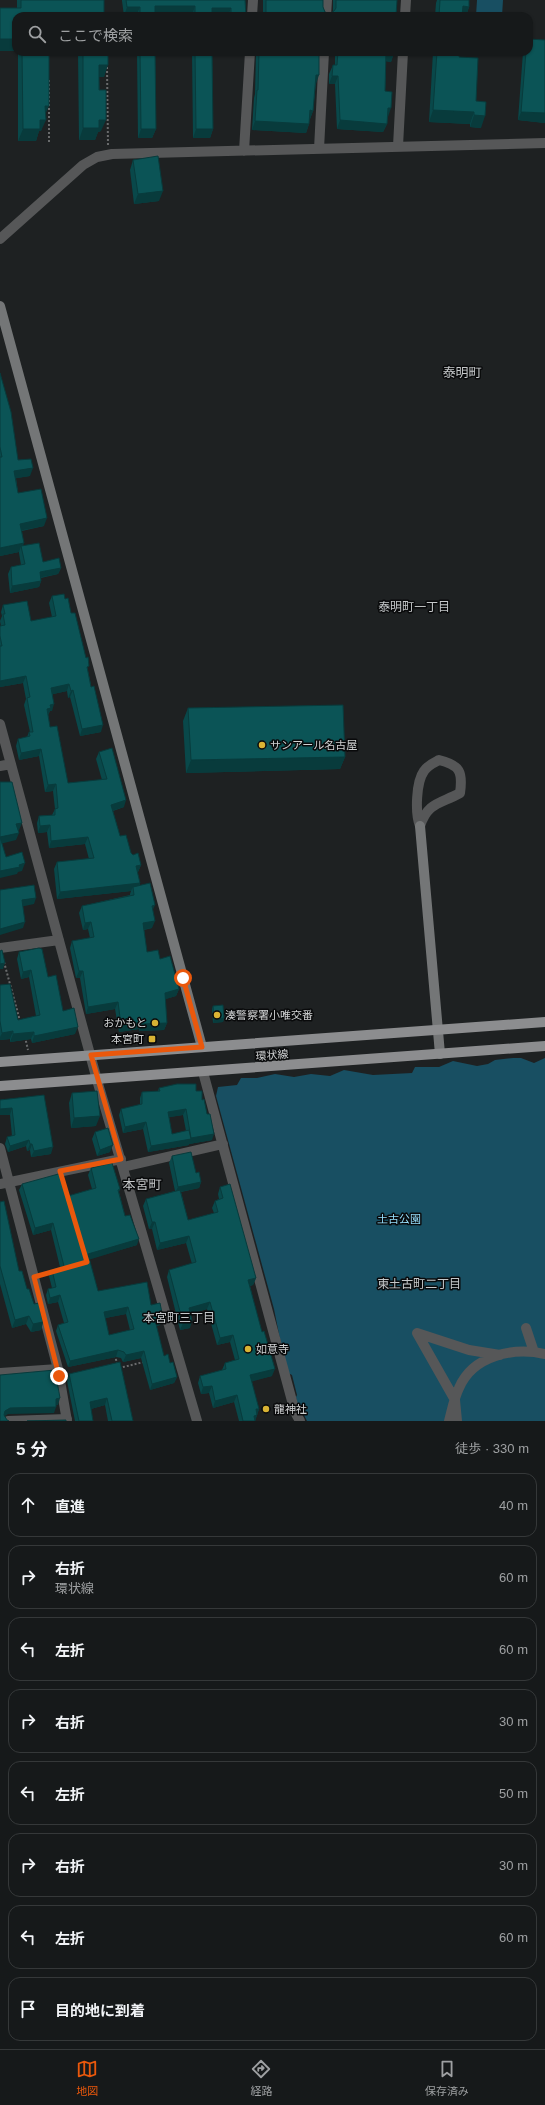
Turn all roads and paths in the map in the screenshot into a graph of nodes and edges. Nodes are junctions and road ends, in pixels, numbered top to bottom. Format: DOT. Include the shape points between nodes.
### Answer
graph roads {
  1 [pos="254,0"];
  2 [pos="327,0"];
  3 [pos="406,0"];
  4 [pos="252,12"];
  5 [pos="326,12"];
  6 [pos="405,12"];
  7 [pos="250,56"];
  8 [pos="324,56"];
  9 [pos="403,56"];
  10 [pos="106,60"];
  11 [pos="49,75"];
  12 [pos="49,142"];
  13 [pos="545,144"];
  14 [pos="398,146"];
  15 [pos="319,149"];
  16 [pos="244,151"];
  17 [pos="108,155"];
  18 [pos="0,239"];
  19 [pos="0,306"];
  20 [pos="0,724"];
  21 [pos="11,764"];
  22 [pos="0,766"];
  23 [pos="420,826"];
  24 [pos="59,940"];
  25 [pos="0,948"];
  26 [pos="545,1022"];
  27 [pos="21,1023"];
  28 [pos="23,1030"];
  29 [pos="438,1030"];
  30 [pos="545,1046"];
  31 [pos="202,1047"];
  32 [pos="440,1054"];
  33 [pos="91,1055"];
  34 [pos="31,1060"];
  35 [pos="0,1062"];
  36 [pos="203,1072"];
  37 [pos="98,1080"];
  38 [pos="0,1086"];
  39 [pos="223,1144"];
  40 [pos="0,1148"];
  41 [pos="122,1163"];
  42 [pos="5,1183"];
  43 [pos="57,1270"];
  44 [pos="34,1277"];
  45 [pos="526,1328"];
  46 [pos="113,1349"];
  47 [pos="534,1352"];
  48 [pos="545,1354"];
  49 [pos="500,1355"];
  50 [pos="148,1361"];
  51 [pos="0,1373"];
  52 [pos="61,1373"];
  53 [pos="455,1400"];
  54 [pos="67,1420"];
  55 [pos="8,1421"];
  56 [pos="197,1421"];
  57 [pos="300,1421"];
  58 [pos="449,1421"];
  59 [pos="457,1421"];
  1 -- 4 [label="street"];
  2 -- 5 [label="street"];
  3 -- 6 [label="street"];
  7 -- 16 [label="street"];
  8 -- 15 [label="street"];
  9 -- 14 [label="street"];
  10 -- 17 [label="path"];
  11 -- 12 [label="path"];
  13 -- 14 [label="street"];
  14 -- 15 [label="street"];
  15 -- 16 [label="street"];
  16 -- 17 [label="street"];
  17 -- 18 [label="street" via="96,157 83,164"];
  19 -- 31 [label="street"];
  20 -- 21 [label="street"];
  21 -- 22 [label="street"];
  21 -- 24 [label="street"];
  23 -- 23 [label="street" via="417,818 418,792 423,772 430,764 439,760 451,763 458,768 462,778 460,792 424,813"];
  23 -- 29 [label="street"];
  24 -- 25 [label="street"];
  24 -- 33 [label="street"];
  25 -- 27 [label="path"];
  26 -- 29 [label="main road, 環状線"];
  28 -- 34 [label="path"];
  29 -- 31 [label="main road, 環状線"];
  29 -- 32 [label="street"];
  30 -- 32 [label="main road, 環状線"];
  31 -- 33 [label="main road, 環状線"];
  32 -- 36 [label="main road, 環状線"];
  33 -- 34 [label="main road, 環状線"];
  33 -- 37 [label="street"];
  34 -- 35 [label="main road, 環状線"];
  36 -- 37 [label="main road, 環状線"];
  36 -- 39 [label="street"];
  37 -- 38 [label="main road, 環状線"];
  37 -- 41 [label="street"];
  39 -- 41 [label="street"];
  39 -- 57 [label="street" via="295,1412"];
  40 -- 42 [label="street"];
  41 -- 42 [label="street"];
  41 -- 56 [label="street"];
  42 -- 44 [label="street"];
  43 -- 44 [label="path"];
  44 -- 52 [label="street"];
  45 -- 47 [label="street"];
  46 -- 50 [label="path" via="118,1368"];
  47 -- 48 [label="street"];
  47 -- 49 [label="street" via="513,1351"];
  49 -- 53 [label="street" via="480,1363 459,1387"];
  49 -- 53 [label="street" via="469,1350 417,1333"];
  51 -- 52 [label="street"];
  52 -- 54 [label="street"];
  53 -- 58 [label="street"];
  53 -- 59 [label="street"];
  54 -- 55 [label="street"];
}
